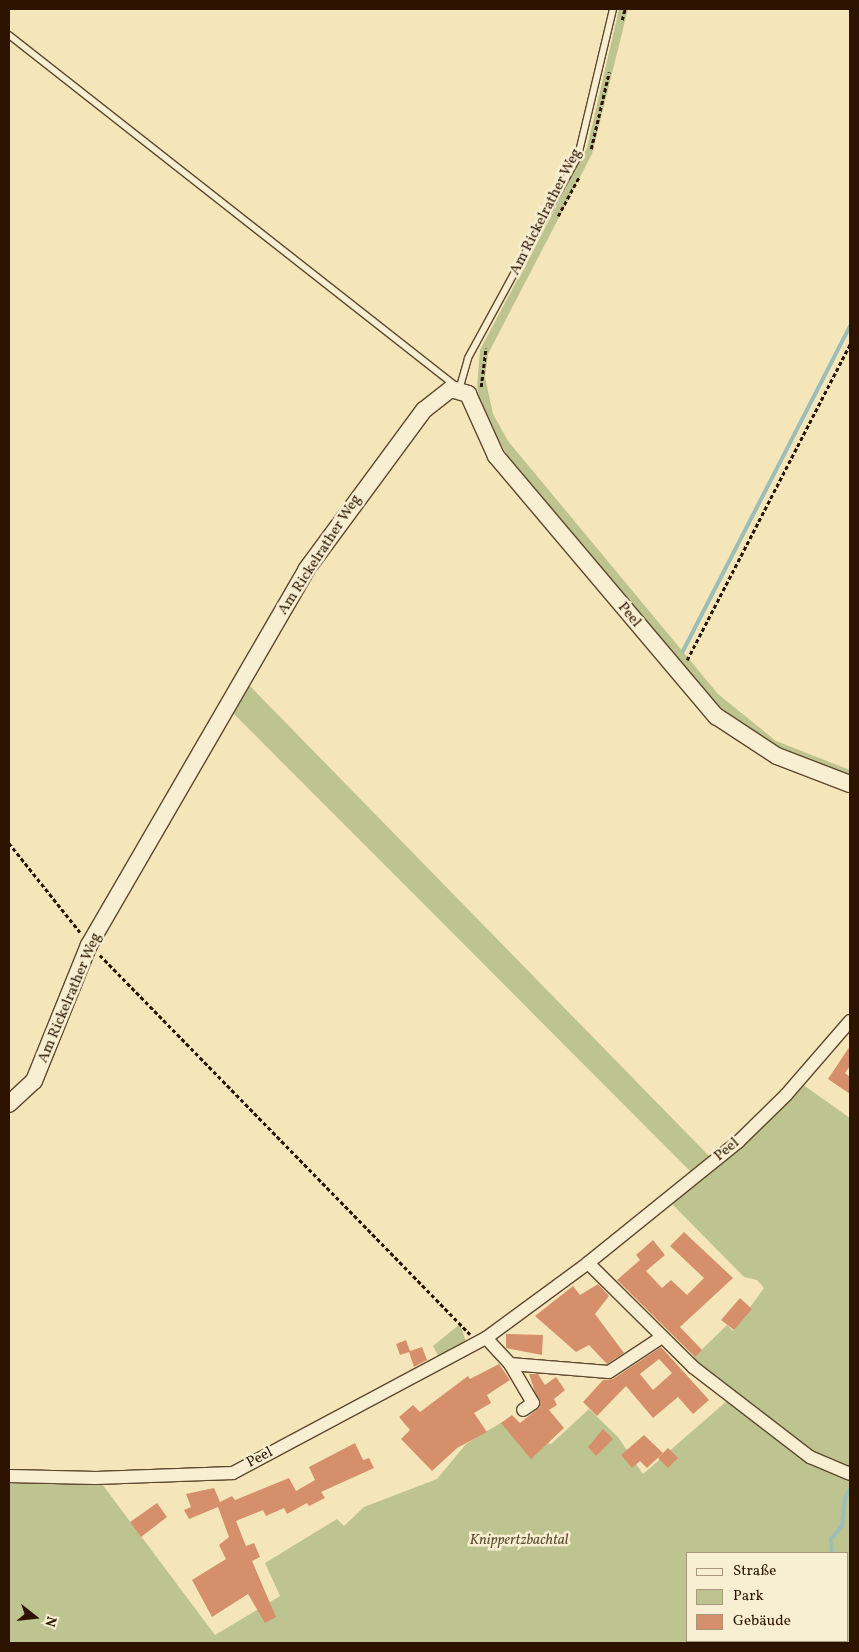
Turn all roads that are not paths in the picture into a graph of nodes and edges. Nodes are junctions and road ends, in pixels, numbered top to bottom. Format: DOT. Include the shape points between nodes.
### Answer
graph roads {
  1 [pos="613,9"];
  2 [pos="9,35"];
  3 [pos="459,390"];
  4 [pos="850,784"];
  5 [pos="850,1021"];
  6 [pos="9,1104"];
  7 [pos="588,1263"];
  8 [pos="662,1337"];
  9 [pos="482,1340"];
  10 [pos="510,1364"];
  11 [pos="524,1410"];
  12 [pos="850,1474"];
  13 [pos="9,1476"];
  1 -- 3 [label="lane, Am Rickelrather Weg" via="578,156 468,358"];
  2 -- 3 [label="lane" via="446,374"];
  3 -- 4 [label="street, Peel" via="470,398 496,456 716,716 777,756"];
  3 -- 6 [label="street, Am Rickelrather Weg" via="446,391 424,410 306,570 89,945 34,1081"];
  5 -- 7 [label="street, Peel" via="755,1127"];
  7 -- 8 [label="street"];
  7 -- 9 [label="street, Peel"];
  8 -- 10 [label="street" via="609,1372"];
  8 -- 12 [label="street" via="693,1368 810,1457"];
  9 -- 10 [label="street"];
  9 -- 13 [label="street, Peel" via="234,1473 96,1478"];
  10 -- 11 [label="street" via="534,1402"];
}
